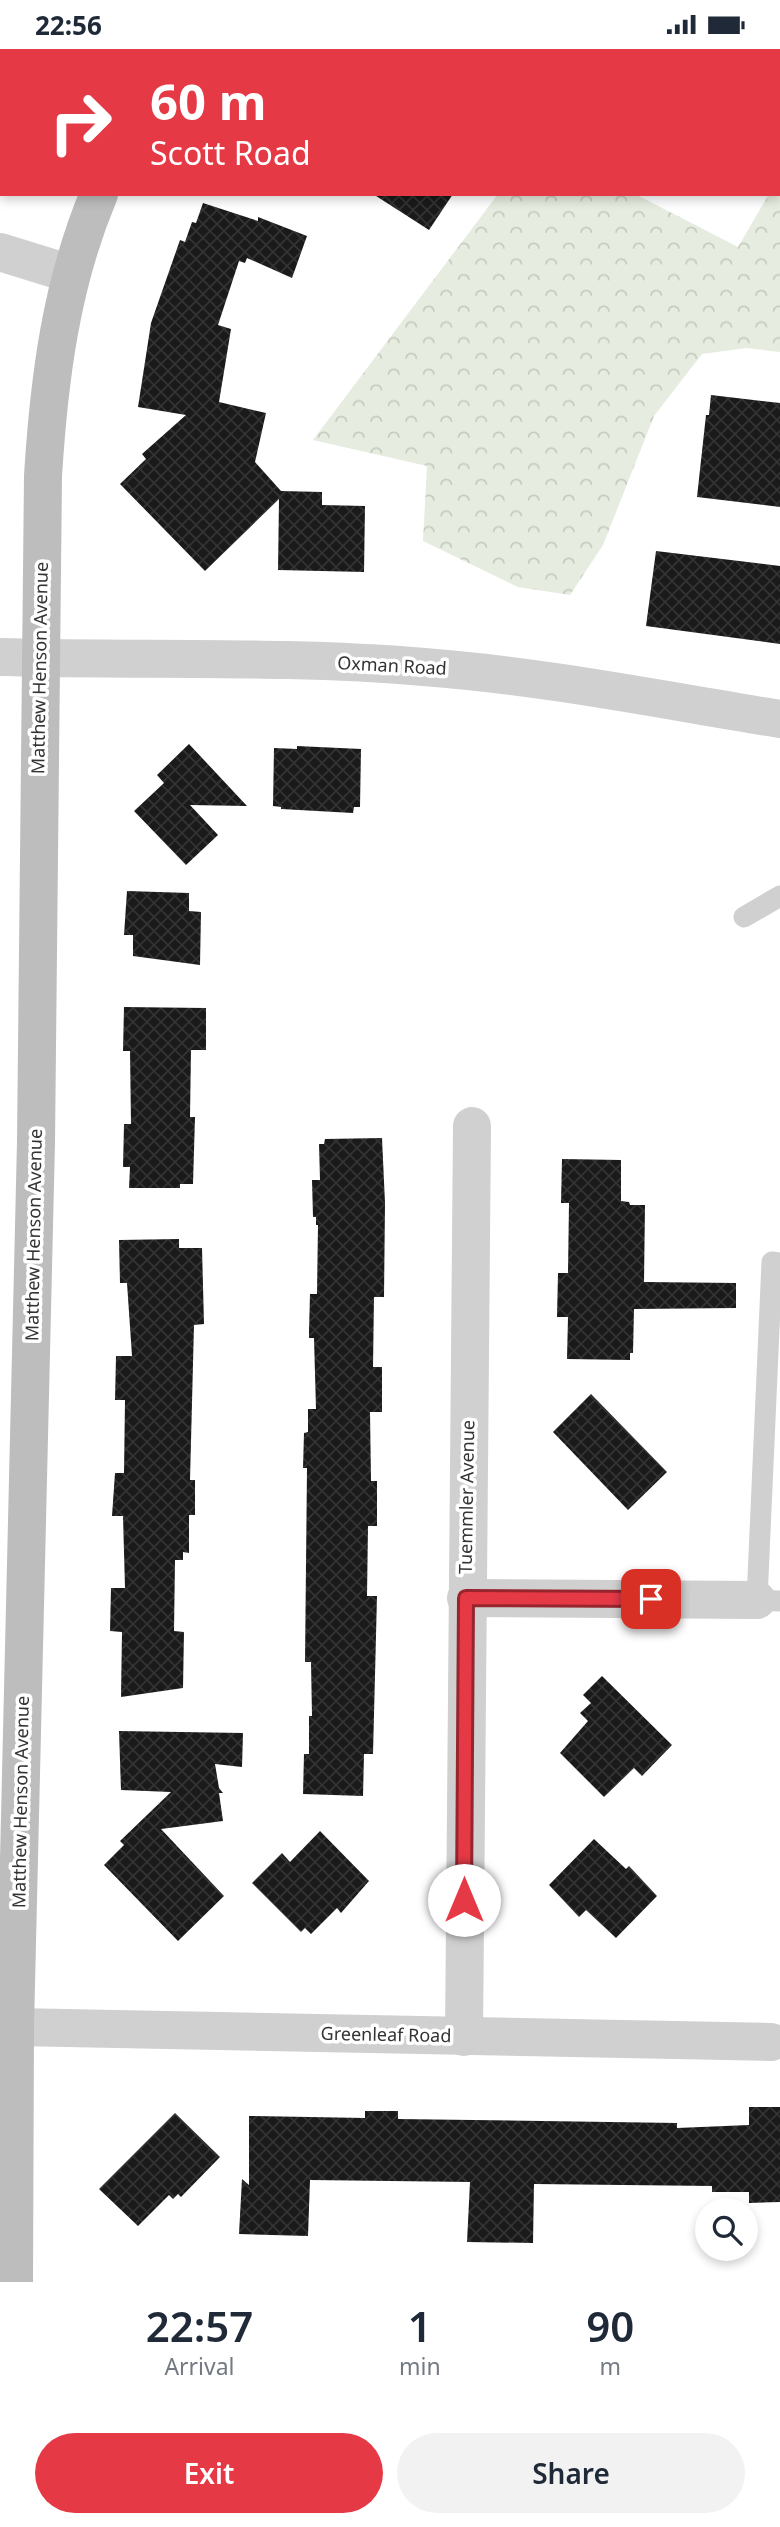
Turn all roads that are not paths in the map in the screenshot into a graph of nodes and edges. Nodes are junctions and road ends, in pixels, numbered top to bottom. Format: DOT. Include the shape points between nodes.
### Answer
graph roads {
  1 [pos="98,196"];
  2 [pos="0,252"];
  3 [pos="71,274"];
  4 [pos="0,657"];
  5 [pos="40,658"];
  6 [pos="780,719"];
  7 [pos="780,896"];
  8 [pos="744,917"];
  9 [pos="472,1126"];
  10 [pos="780,1262"];
  11 [pos="466,1598"];
  12 [pos="768,1600"];
  13 [pos="8,2027"];
  14 [pos="464,2037"];
  15 [pos="771,2042"];
  16 [pos="14,2282"];
  1 -- 3 [label="street, Matthew Henson Avenue"];
  2 -- 3 [label="street"];
  3 -- 5 [label="street, Matthew Henson Avenue" via="56,339 47,418"];
  4 -- 5 [label="street, Oxman Road"];
  5 -- 6 [label="street, Oxman Road" via="430,667"];
  5 -- 13 [label="street, Matthew Henson Avenue" via="36,1142"];
  7 -- 8 [label="lane"];
  9 -- 11 [label="street, Tuemmler Avenue"];
  10 -- 12 [label="lane" via="772,1262"];
  11 -- 12 [label="street"];
  11 -- 14 [label="street, Tuemmler Avenue"];
  13 -- 14 [label="street, Greenleaf Road"];
  13 -- 16 [label="street, Matthew Henson Avenue"];
  14 -- 15 [label="street, Greenleaf Road"];
}
